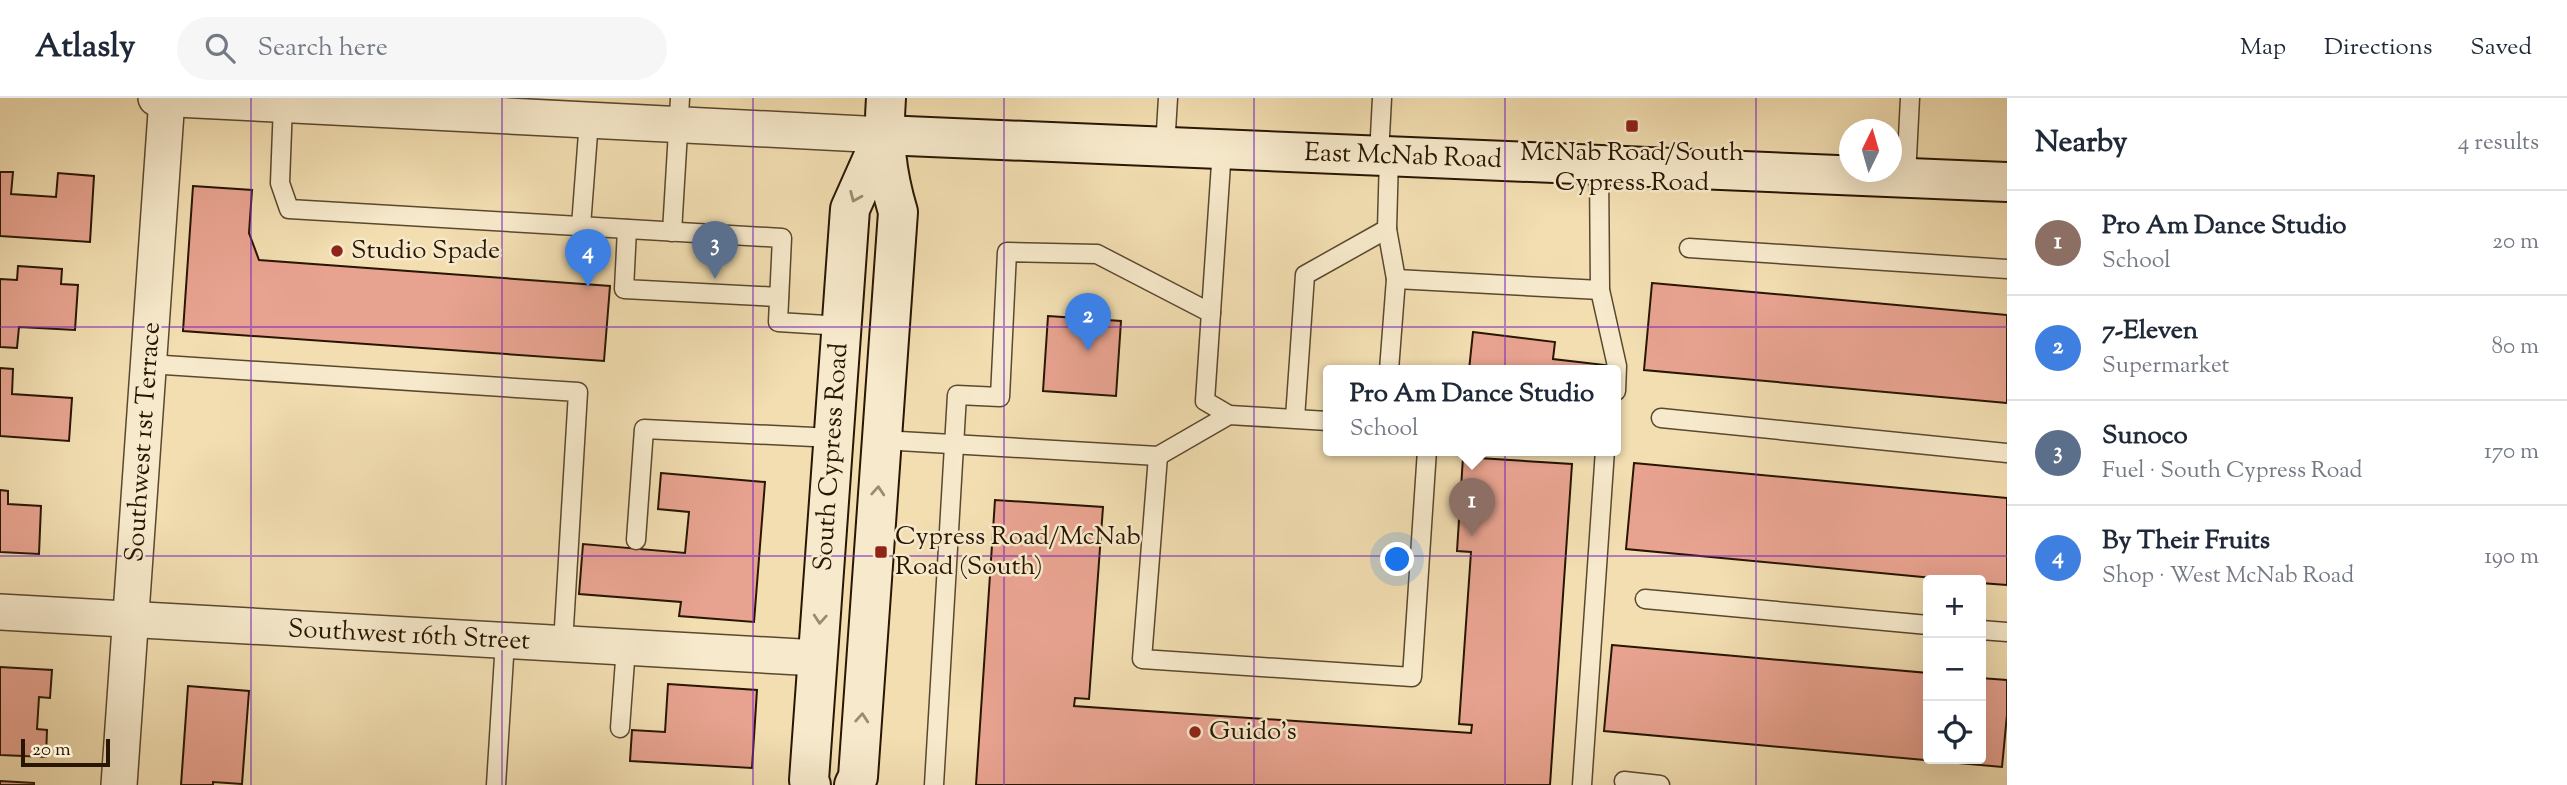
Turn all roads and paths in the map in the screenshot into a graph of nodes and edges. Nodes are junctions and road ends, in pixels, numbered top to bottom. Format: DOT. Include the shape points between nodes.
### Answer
graph roads {
  1 [pos="156,98"];
  2 [pos="167,98"];
  3 [pos="1168,98"];
  4 [pos="1382,98"];
  5 [pos="1910,98"];
  6 [pos="283,104"];
  7 [pos="680,111"];
  8 [pos="885,116"];
  9 [pos="589,120"];
  10 [pos="1165,147"];
  11 [pos="1222,149"];
  12 [pos="1384,155"];
  13 [pos="1599,165"];
  14 [pos="1906,177"];
  15 [pos="2007,182"];
  16 [pos="581,226"];
  17 [pos="627,229"];
  18 [pos="1387,229"];
  19 [pos="672,232"];
  20 [pos="1689,248"];
  21 [pos="2007,269"];
  22 [pos="1396,279"];
  23 [pos="1600,290"];
  24 [pos="779,297"];
  25 [pos="1211,313"];
  26 [pos="842,326"];
  27 [pos="149,364"];
  28 [pos="1389,365"];
  29 [pos="1617,365"];
  30 [pos="1229,415"];
  31 [pos="1295,418"];
  32 [pos="1661,418"];
  33 [pos="1323,421"];
  34 [pos="834,438"];
  35 [pos="882,440"];
  36 [pos="954,444"];
  37 [pos="2007,453"];
  38 [pos="1158,456"];
  39 [pos="1427,456"];
  40 [pos="1605,456"];
  41 [pos="636,540"];
  42 [pos="1645,599"];
  43 [pos="0,612"];
  44 [pos="132,621"];
  45 [pos="1923,625"];
  46 [pos="1986,630"];
  47 [pos="2007,632"];
  48 [pos="505,641"];
  49 [pos="562,644"];
  50 [pos="626,647"];
  51 [pos="818,658"];
  52 [pos="620,728"];
  53 [pos="1624,781"];
  54 [pos="119,785"];
  55 [pos="496,785"];
  56 [pos="811,785"];
  57 [pos="854,785"];
  58 [pos="934,785"];
  59 [pos="1581,785"];
  60 [pos="1660,785"];
  1 -- 2 [label="street"];
  2 -- 6 [label="street"];
  2 -- 27 [label="street, Southwest 1st Terrace"];
  3 -- 10 [label="lane"];
  4 -- 12 [label="lane"];
  5 -- 14 [label="lane"];
  6 -- 9 [label="street"];
  6 -- 16 [label="lane" via="279,183 289,209"];
  7 -- 8 [label="street"];
  7 -- 9 [label="street"];
  7 -- 19 [label="lane"];
  8 -- 10 [label="street, East McNab Road"];
  8 -- 26 [label="street, South Cypress Road, one-way" via="850,209"];
  8 -- 35 [label="street, South Cypress Road" via="889,184 898,212"];
  9 -- 16 [label="lane"];
  10 -- 11 [label="street, East McNab Road"];
  11 -- 12 [label="street, East McNab Road"];
  11 -- 25 [label="lane"];
  12 -- 13 [label="street, East McNab Road"];
  12 -- 18 [label="lane"];
  13 -- 14 [label="street, East McNab Road"];
  13 -- 23 [label="lane"];
  14 -- 15 [label="street, East McNab Road"];
  16 -- 17 [label="lane"];
  17 -- 19 [label="lane"];
  17 -- 24 [label="lane" via="624,289"];
  18 -- 22 [label="lane"];
  18 -- 31 [label="lane" via="1305,275"];
  19 -- 24 [label="lane" via="782,238"];
  20 -- 21 [label="lane"];
  22 -- 23 [label="lane"];
  22 -- 28 [label="lane"];
  23 -- 29 [label="lane"];
  24 -- 26 [label="lane" via="778,322"];
  25 -- 30 [label="lane" via="1205,401"];
  25 -- 36 [label="lane" via="1097,254 1007,252 1000,397 957,395"];
  26 -- 34 [label="street, South Cypress Road"];
  27 -- 44 [label="street, Southwest 1st Terrace"];
  27 -- 49 [label="lane" via="578,392"];
  30 -- 31 [label="lane"];
  30 -- 38 [label="lane"];
  31 -- 33 [label="lane"];
  32 -- 37 [label="lane"];
  34 -- 41 [label="lane" via="644,429"];
  34 -- 51 [label="street, South Cypress Road, one-way"];
  35 -- 36 [label="lane"];
  57 -- 35 [label="street, South Cypress Road, one-way"];
  36 -- 38 [label="lane"];
  36 -- 58 [label="lane"];
  38 -- 39 [label="lane" via="1142,659 1412,677"];
  40 -- 59 [label="lane"];
  42 -- 45 [label="lane"];
  43 -- 44 [label="street, Southwest 16th Street"];
  44 -- 48 [label="street, Southwest 16th Street"];
  44 -- 54 [label="street, Southwest 1st Terrace"];
  46 -- 47 [label="lane"];
  48 -- 49 [label="street, Southwest 16th Street"];
  48 -- 55 [label="lane"];
  49 -- 50 [label="street, Southwest 16th Street"];
  50 -- 51 [label="street, Southwest 16th Street"];
  50 -- 52 [label="lane"];
  51 -- 56 [label="street, South Cypress Road"];
  53 -- 60 [label="lane"];
}
